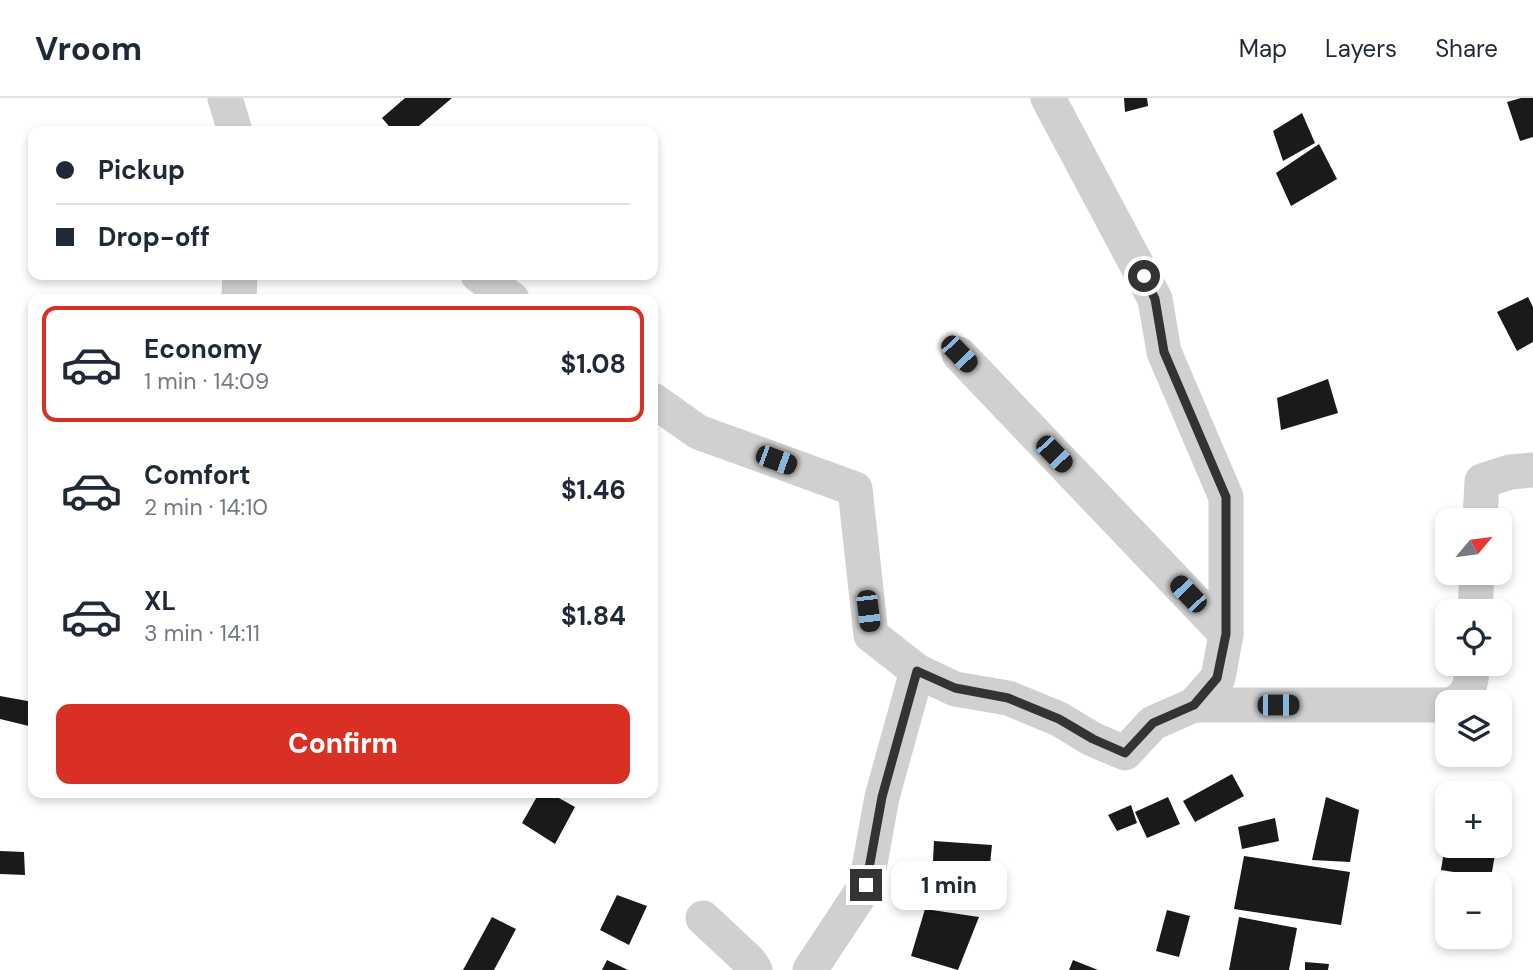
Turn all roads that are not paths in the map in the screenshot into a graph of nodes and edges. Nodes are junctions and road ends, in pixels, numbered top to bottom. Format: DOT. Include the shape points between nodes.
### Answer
graph roads {
  1 [pos="225,98"];
  2 [pos="1048,98"];
  3 [pos="233,126"];
  4 [pos="485,280"];
  5 [pos="505,294"];
  6 [pos="959,354"];
  7 [pos="658,404"];
  8 [pos="1533,470"];
  9 [pos="1481,508"];
  10 [pos="1226,634"];
  11 [pos="917,671"];
  12 [pos="1194,705"];
  13 [pos="1435,705"];
  14 [pos="703,918"];
  15 [pos="755,970"];
  16 [pos="810,970"];
  1 -- 3 [label="street"];
  2 -- 10 [label="street" via="1155,299 1164,352 1226,497"];
  4 -- 5 [label="street"];
  6 -- 10 [label="street"];
  7 -- 11 [label="street" via="698,432 855,489 871,635"];
  8 -- 9 [label="street" via="1482,481"];
  10 -- 12 [label="street" via="1217,678"];
  11 -- 12 [label="street" via="955,688 1008,698 1125,753 1153,723"];
  11 -- 16 [label="street" via="882,797 866,885"];
  12 -- 13 [label="street"];
  14 -- 15 [label="street"];
}
